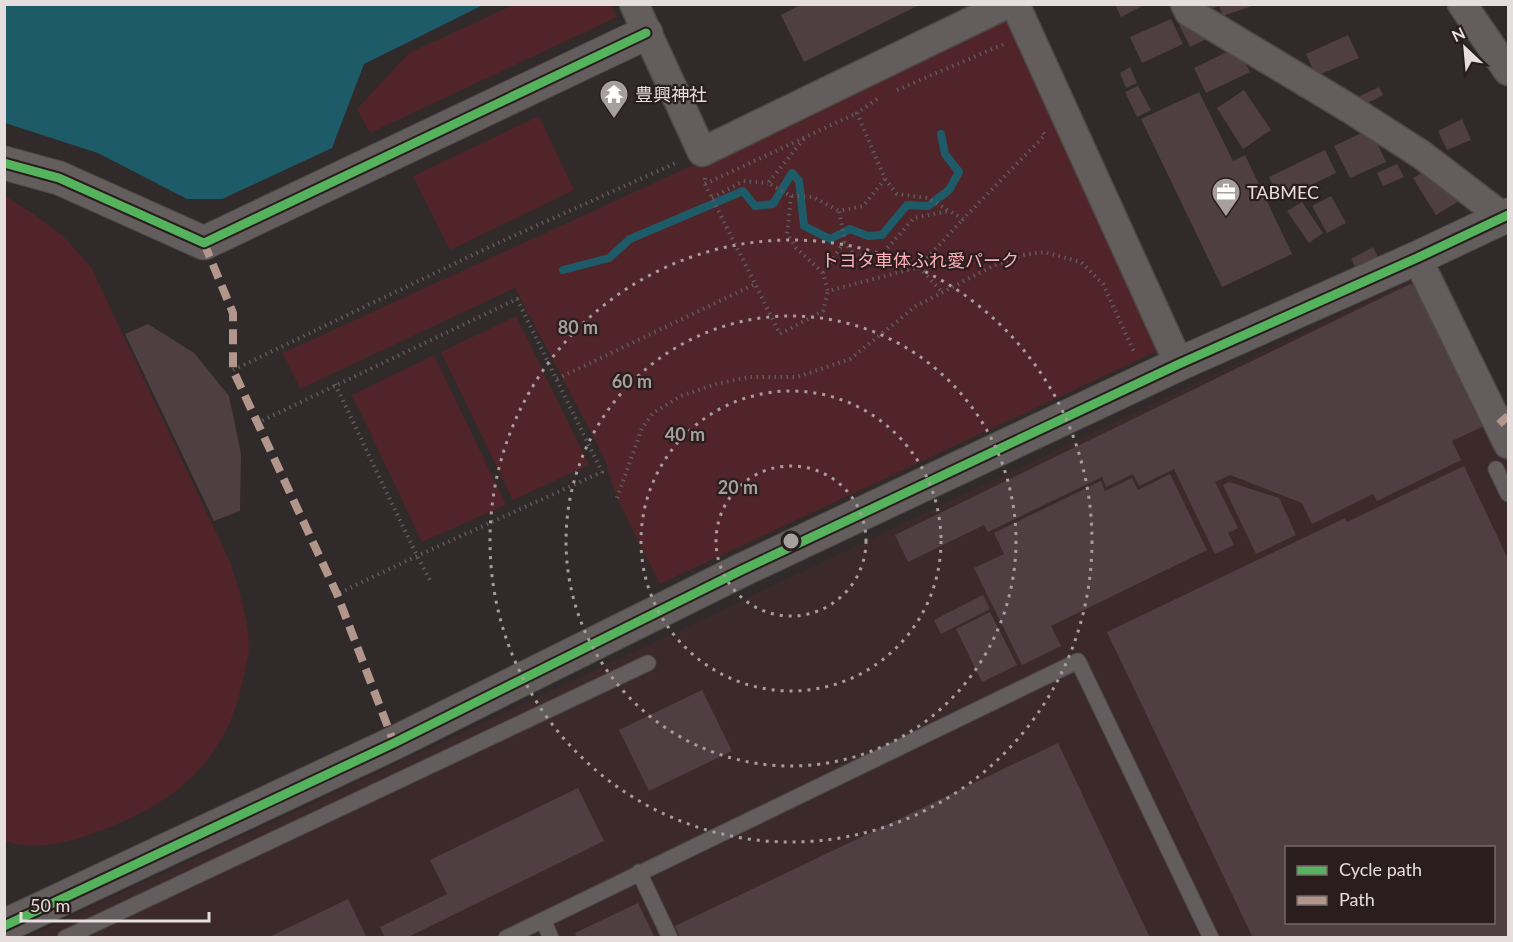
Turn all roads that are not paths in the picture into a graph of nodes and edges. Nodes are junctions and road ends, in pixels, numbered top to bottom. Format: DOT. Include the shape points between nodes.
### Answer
graph roads {
  1 [pos="1007,4"];
  2 [pos="1015,4"];
  3 [pos="1185,4"];
  4 [pos="1462,4"];
  5 [pos="640,19"];
  6 [pos="1509,71"];
  7 [pos="4,163"];
  8 [pos="1506,216"];
  9 [pos="1417,258"];
  10 [pos="1179,364"];
  11 [pos="1509,444"];
  12 [pos="1496,469"];
  13 [pos="1509,494"];
  14 [pos="648,663"];
  15 [pos="639,872"];
  16 [pos="543,920"];
  17 [pos="4,926"];
  18 [pos="65,938"];
  19 [pos="506,938"];
  20 [pos="551,938"];
  21 [pos="670,938"];
  22 [pos="1211,938"];
  1 -- 5 [label="street" via="702,152"];
  2 -- 10 [label="street"];
  3 -- 8 [label="street" via="1189,12 1422,155"];
  4 -- 6 [label="street"];
  5 -- 7 [label="street" via="204,243 59,178"];
  8 -- 9 [label="street"];
  9 -- 10 [label="street"];
  9 -- 11 [label="street"];
  10 -- 17 [label="street" via="742,570 394,743"];
  12 -- 13 [label="lane"];
  14 -- 18 [label="lane"];
  15 -- 16 [label="lane"];
  15 -- 21 [label="lane"];
  15 -- 22 [label="lane" via="1078,661"];
  16 -- 19 [label="lane"];
  16 -- 20 [label="lane"];
}
